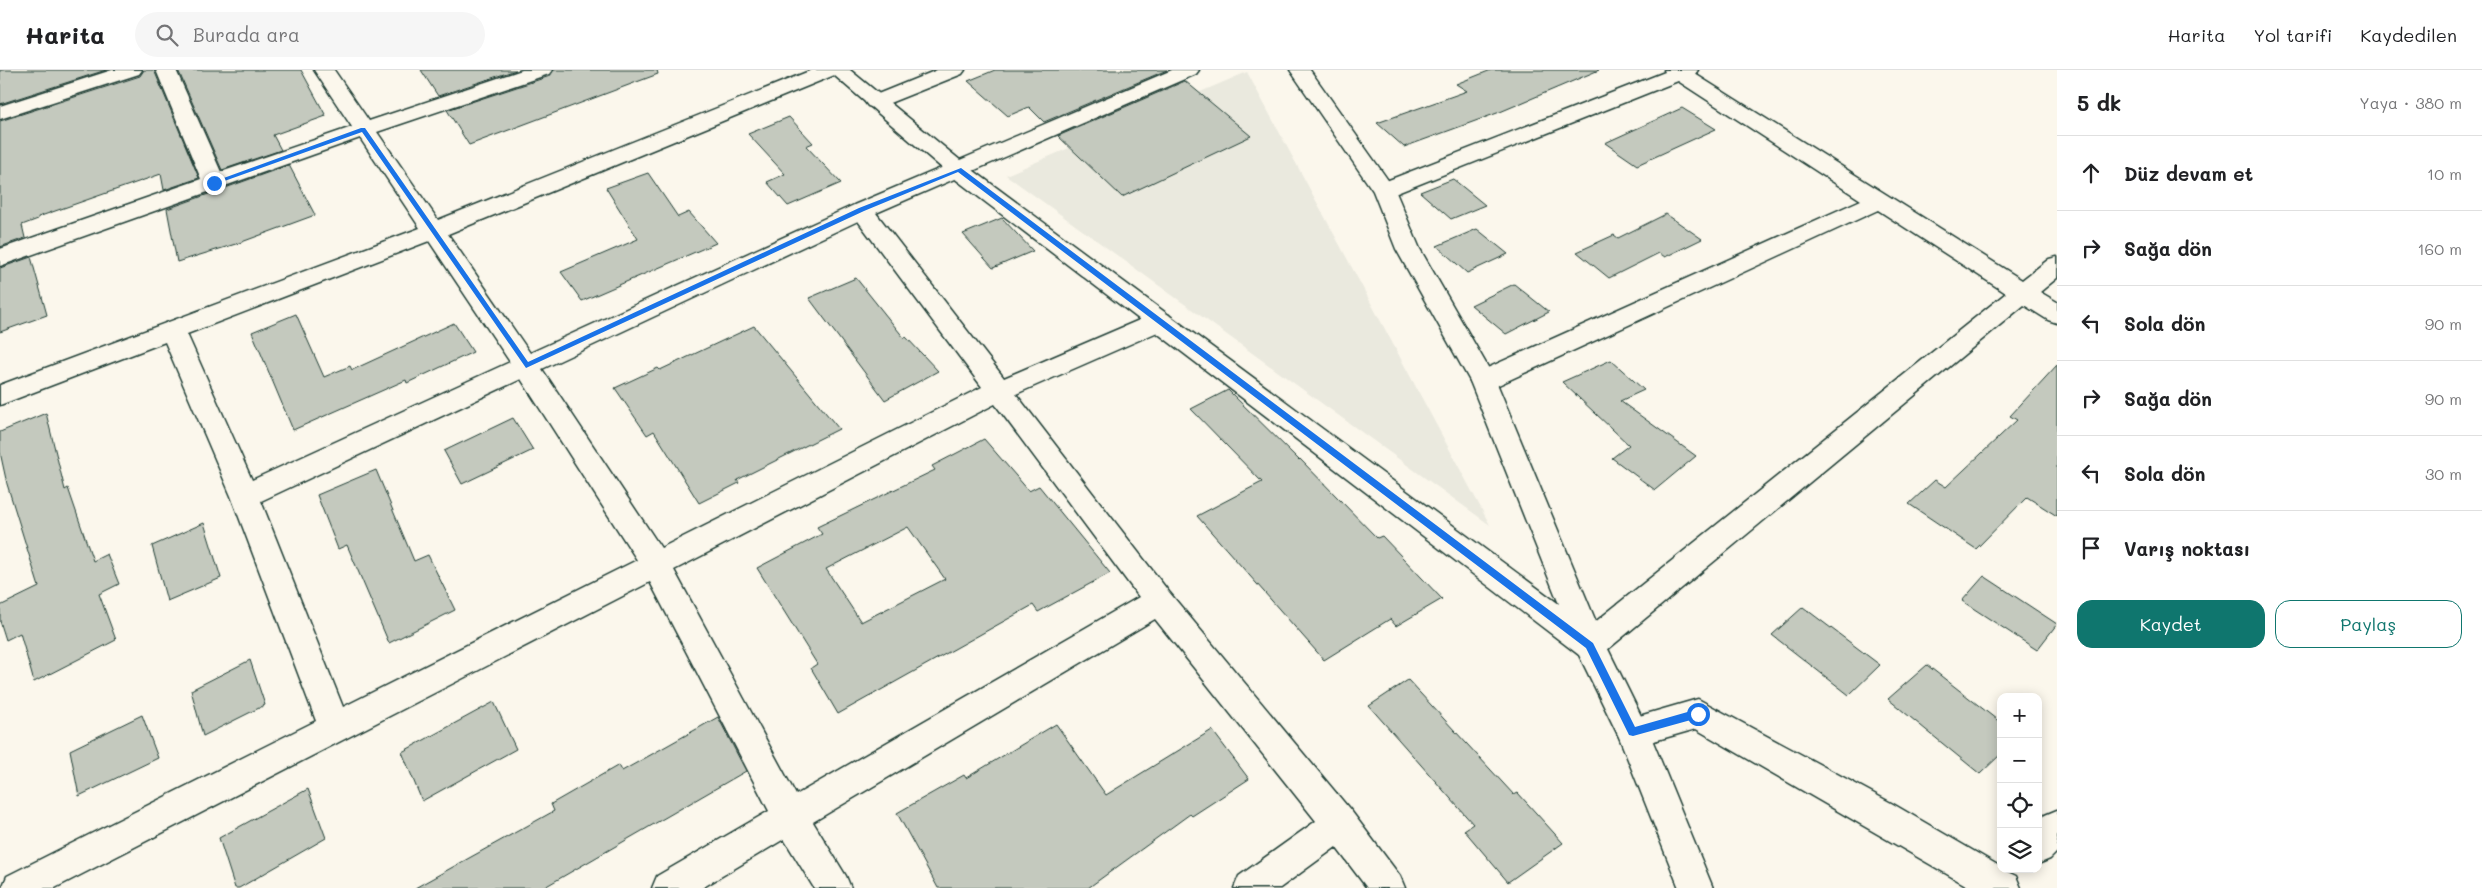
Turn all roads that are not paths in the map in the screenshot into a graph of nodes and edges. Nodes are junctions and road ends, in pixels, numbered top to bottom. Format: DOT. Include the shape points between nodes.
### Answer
graph roads {
  1 [pos="132,70"];
  2 [pos="166,70"];
  3 [pos="324,70"];
  4 [pos="542,70"];
  5 [pos="830,70"];
  6 [pos="838,70"];
  7 [pos="955,70"];
  8 [pos="1189,70"];
  9 [pos="1300,70"];
  10 [pos="1680,71"];
  11 [pos="875,102"];
  12 [pos="0,113"];
  13 [pos="363,130"];
  14 [pos="958,170"];
  15 [pos="214,183"];
  16 [pos="1384,190"];
  17 [pos="1878,201"];
  18 [pos="862,210"];
  19 [pos="433,231"];
  20 [pos="0,258"];
  21 [pos="2057,265"];
  22 [pos="2022,292"];
  23 [pos="2057,314"];
  24 [pos="1160,320"];
  25 [pos="172,329"];
  26 [pos="526,366"];
  27 [pos="1484,381"];
  28 [pos="1000,390"];
  29 [pos="0,395"];
  30 [pos="246,496"];
  31 [pos="656,565"];
  32 [pos="1159,601"];
  33 [pos="1590,646"];
  34 [pos="335,728"];
  35 [pos="1633,732"];
  36 [pos="790,818"];
  37 [pos="1340,824"];
  38 [pos="2057,827"];
  39 [pos="2042,842"];
  40 [pos="2007,881"];
  41 [pos="20,888"];
  42 [pos="669,888"];
  43 [pos="834,888"];
  44 [pos="1251,888"];
  45 [pos="1388,888"];
  46 [pos="1696,888"];
  1 -- 12 [label="street"];
  2 -- 15 [label="street"];
  3 -- 13 [label="street"];
  4 -- 13 [label="street"];
  5 -- 19 [label="street"];
  6 -- 11 [label="street"];
  7 -- 11 [label="street"];
  8 -- 14 [label="street"];
  9 -- 16 [label="street"];
  10 -- 16 [label="street"];
  10 -- 17 [label="street"];
  11 -- 14 [label="street"];
  13 -- 15 [label="street"];
  13 -- 19 [label="street"];
  14 -- 18 [label="street"];
  14 -- 24 [label="street"];
  15 -- 20 [label="street"];
  16 -- 27 [label="street" via="1408,249"];
  17 -- 22 [label="street"];
  17 -- 27 [label="street"];
  18 -- 26 [label="street"];
  18 -- 28 [label="street"];
  19 -- 25 [label="street"];
  19 -- 26 [label="street"];
  21 -- 22 [label="street"];
  22 -- 23 [label="street"];
  22 -- 33 [label="street"];
  24 -- 28 [label="street"];
  24 -- 33 [label="street"];
  25 -- 29 [label="street"];
  25 -- 30 [label="street"];
  26 -- 30 [label="street"];
  26 -- 31 [label="street"];
  27 -- 33 [label="street"];
  28 -- 31 [label="street"];
  28 -- 32 [label="street"];
  30 -- 34 [label="street"];
  31 -- 34 [label="street"];
  31 -- 36 [label="street"];
  32 -- 36 [label="street"];
  32 -- 37 [label="street"];
  33 -- 35 [label="street"];
  34 -- 41 [label="street"];
  35 -- 40 [label="street" via="1698,714 1881,816"];
  35 -- 46 [label="street"];
  36 -- 42 [label="street"];
  36 -- 43 [label="street"];
  37 -- 44 [label="street"];
  37 -- 45 [label="street"];
  38 -- 39 [label="street"];
}
